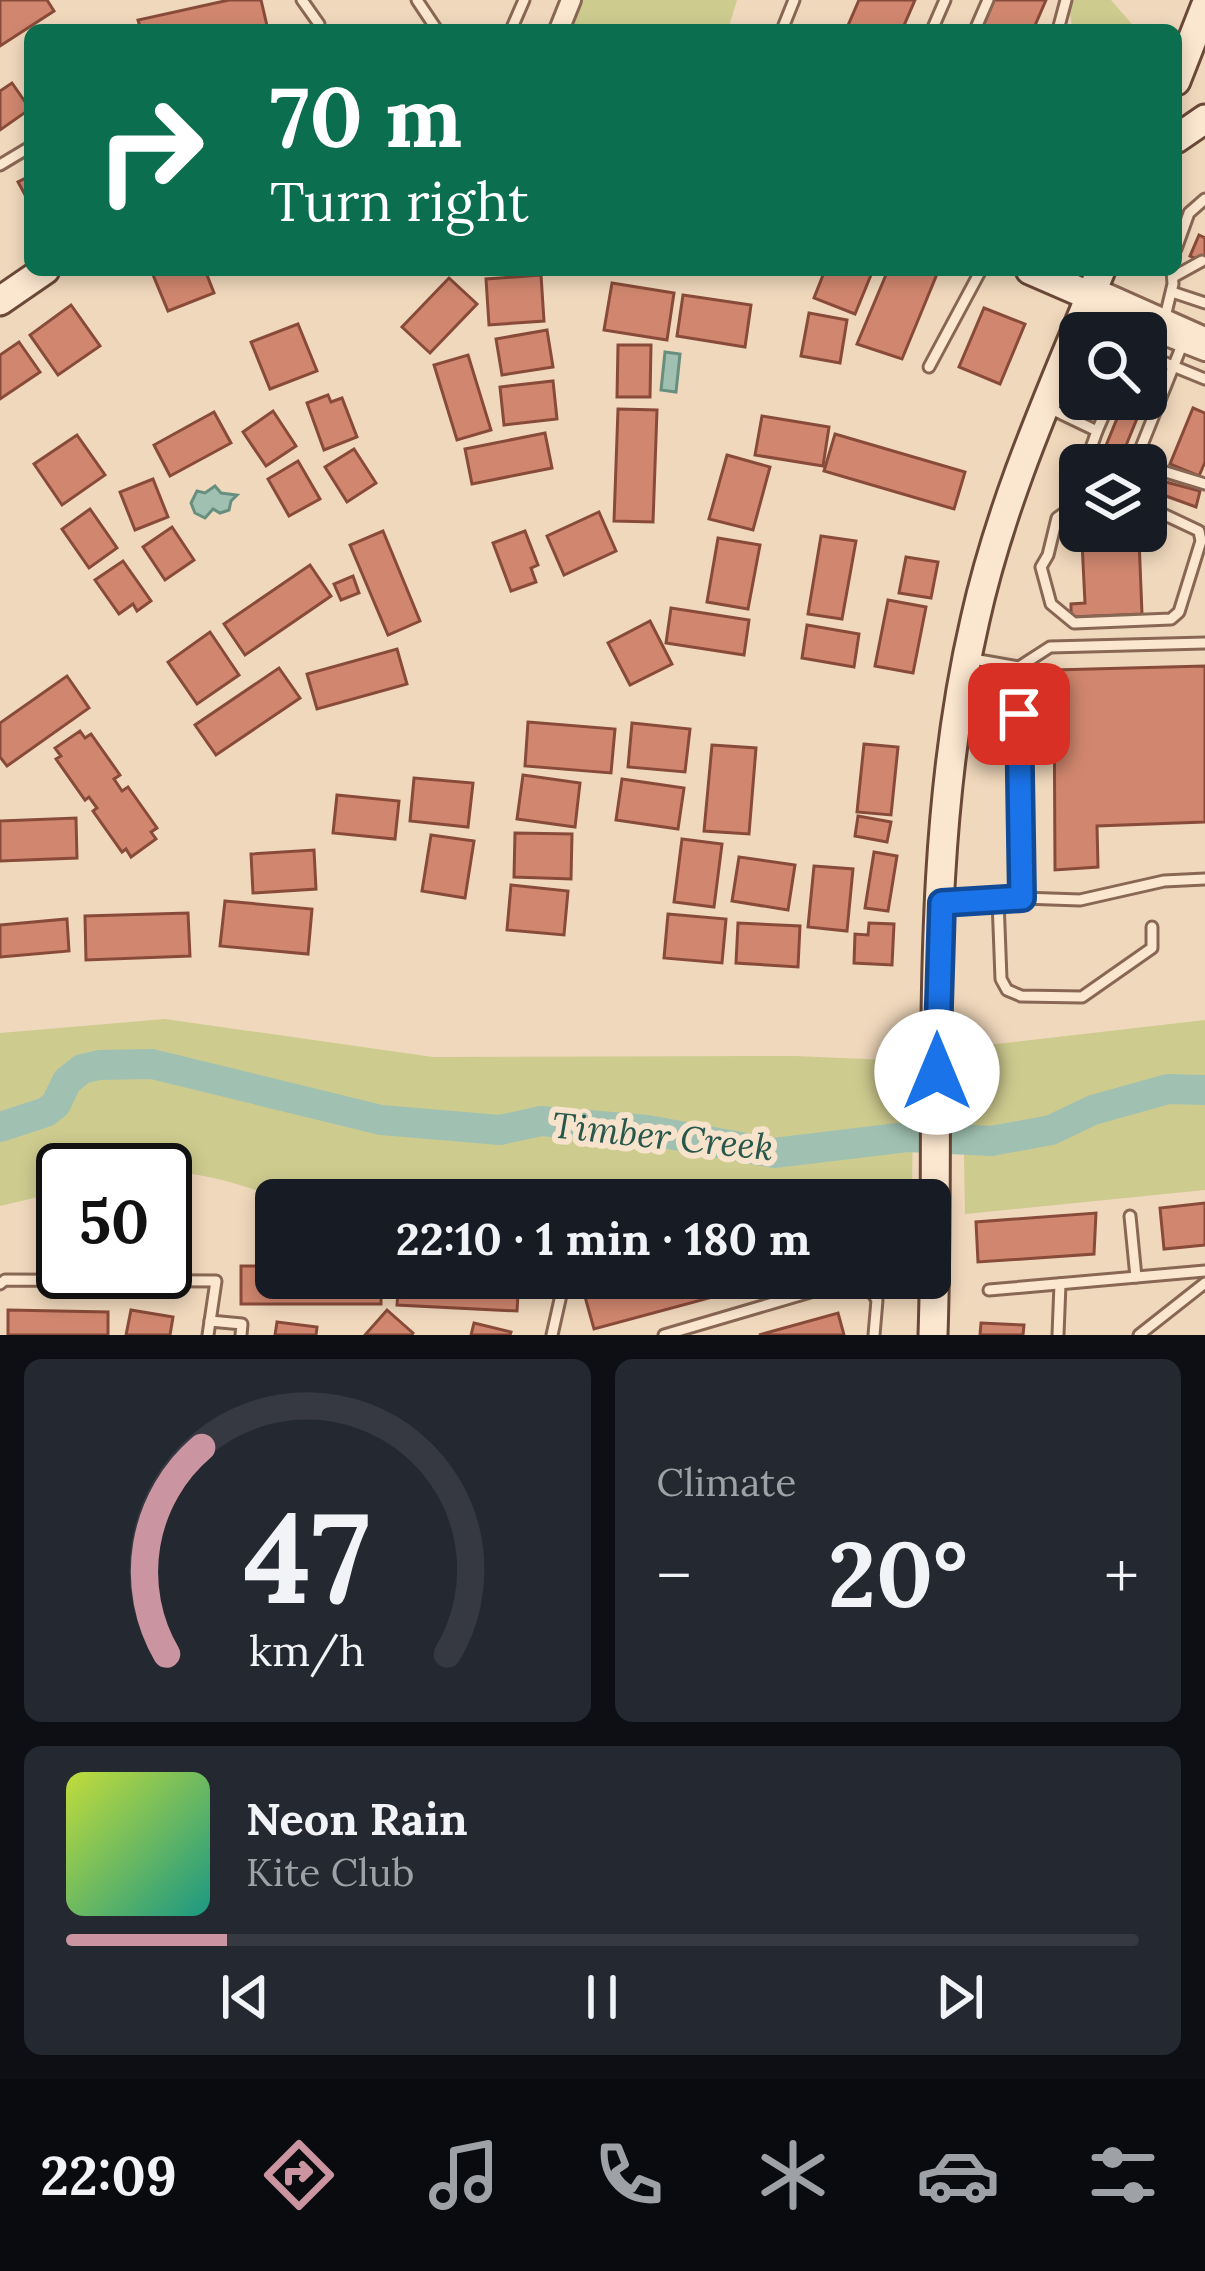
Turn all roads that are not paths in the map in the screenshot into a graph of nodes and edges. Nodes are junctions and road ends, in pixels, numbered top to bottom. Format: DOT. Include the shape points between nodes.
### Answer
graph roads {
  1 [pos="1205,7"];
  2 [pos="1189,68"];
  3 [pos="1202,201"];
  4 [pos="1205,215"];
  5 [pos="1182,232"];
  6 [pos="37,276"];
  7 [pos="978,276"];
  8 [pos="1060,276"];
  9 [pos="1172,276"];
  10 [pos="1095,283"];
  11 [pos="1172,292"];
  12 [pos="0,302"];
  13 [pos="1205,302"];
  14 [pos="1149,312"];
  15 [pos="1167,312"];
  16 [pos="1167,320"];
  17 [pos="1205,337"];
  18 [pos="1182,345"];
  19 [pos="1205,351"];
  20 [pos="1167,364"];
  21 [pos="1173,366"];
  22 [pos="929,367"];
  23 [pos="1205,380"];
  24 [pos="1044,405"];
  25 [pos="1102,420"];
  26 [pos="1097,431"];
  27 [pos="1092,444"];
  28 [pos="1147,444"];
  29 [pos="1167,473"];
  30 [pos="1205,484"];
  31 [pos="1167,516"];
  32 [pos="1059,517"];
  33 [pos="1205,644"];
  34 [pos="968,658"];
  35 [pos="1019,668"];
  36 [pos="1205,879"];
  37 [pos="1022,898"];
  38 [pos="998,900"];
  39 [pos="942,903"];
  40 [pos="1152,927"];
  41 [pos="1130,1216"];
  42 [pos="1205,1270"];
  43 [pos="1136,1276"];
  44 [pos="1205,1283"];
  45 [pos="0,1284"];
  46 [pos="1060,1284"];
  47 [pos="988,1290"];
  48 [pos="560,1299"];
  49 [pos="210,1322"];
  50 [pos="208,1335"];
  51 [pos="241,1335"];
  52 [pos="552,1335"];
  53 [pos="664,1335"];
  54 [pos="874,1335"];
  55 [pos="933,1335"];
  56 [pos="1058,1335"];
  57 [pos="1139,1335"];
  1 -- 2 [label="main road"];
  3 -- 4 [label="lane"];
  3 -- 5 [label="lane"];
  6 -- 12 [label="main road"];
  7 -- 22 [label="lane"];
  8 -- 10 [label="main road"];
  9 -- 11 [label="lane"];
  10 -- 14 [label="street"];
  10 -- 18 [label="street" via="1095,308"];
  10 -- 24 [label="main road"];
  11 -- 13 [label="lane"];
  11 -- 15 [label="lane"];
  16 -- 17 [label="street"];
  18 -- 19 [label="street"];
  18 -- 21 [label="lane"];
  20 -- 21 [label="lane"];
  21 -- 23 [label="lane"];
  21 -- 28 [label="lane"];
  24 -- 26 [label="lane"];
  24 -- 34 [label="main road" via="992,548"];
  25 -- 26 [label="lane"];
  26 -- 27 [label="lane"];
  29 -- 30 [label="lane"];
  31 -- 32 [label="lane" via="1199,531 1201,541 1179,613 1074,622 1052,604 1041,567"];
  33 -- 35 [label="lane" via="1050,647"];
  34 -- 35 [label="lane"];
  34 -- 39 [label="main road" via="951,759"];
  35 -- 37 [label="lane"];
  36 -- 37 [label="lane" via="1080,900"];
  37 -- 38 [label="lane"];
  38 -- 39 [label="lane"];
  38 -- 40 [label="lane" via="1001,979 1021,996 1082,998 1152,948"];
  39 -- 55 [label="main road"];
  41 -- 43 [label="lane"];
  42 -- 43 [label="lane"];
  43 -- 46 [label="lane"];
  44 -- 57 [label="lane"];
  45 -- 49 [label="lane" via="216,1281"];
  46 -- 47 [label="lane"];
  46 -- 56 [label="lane"];
  48 -- 52 [label="lane"];
  49 -- 50 [label="lane"];
  49 -- 51 [label="lane" via="242,1324"];
  53 -- 54 [label="lane" via="841,1283 878,1300"];
}
